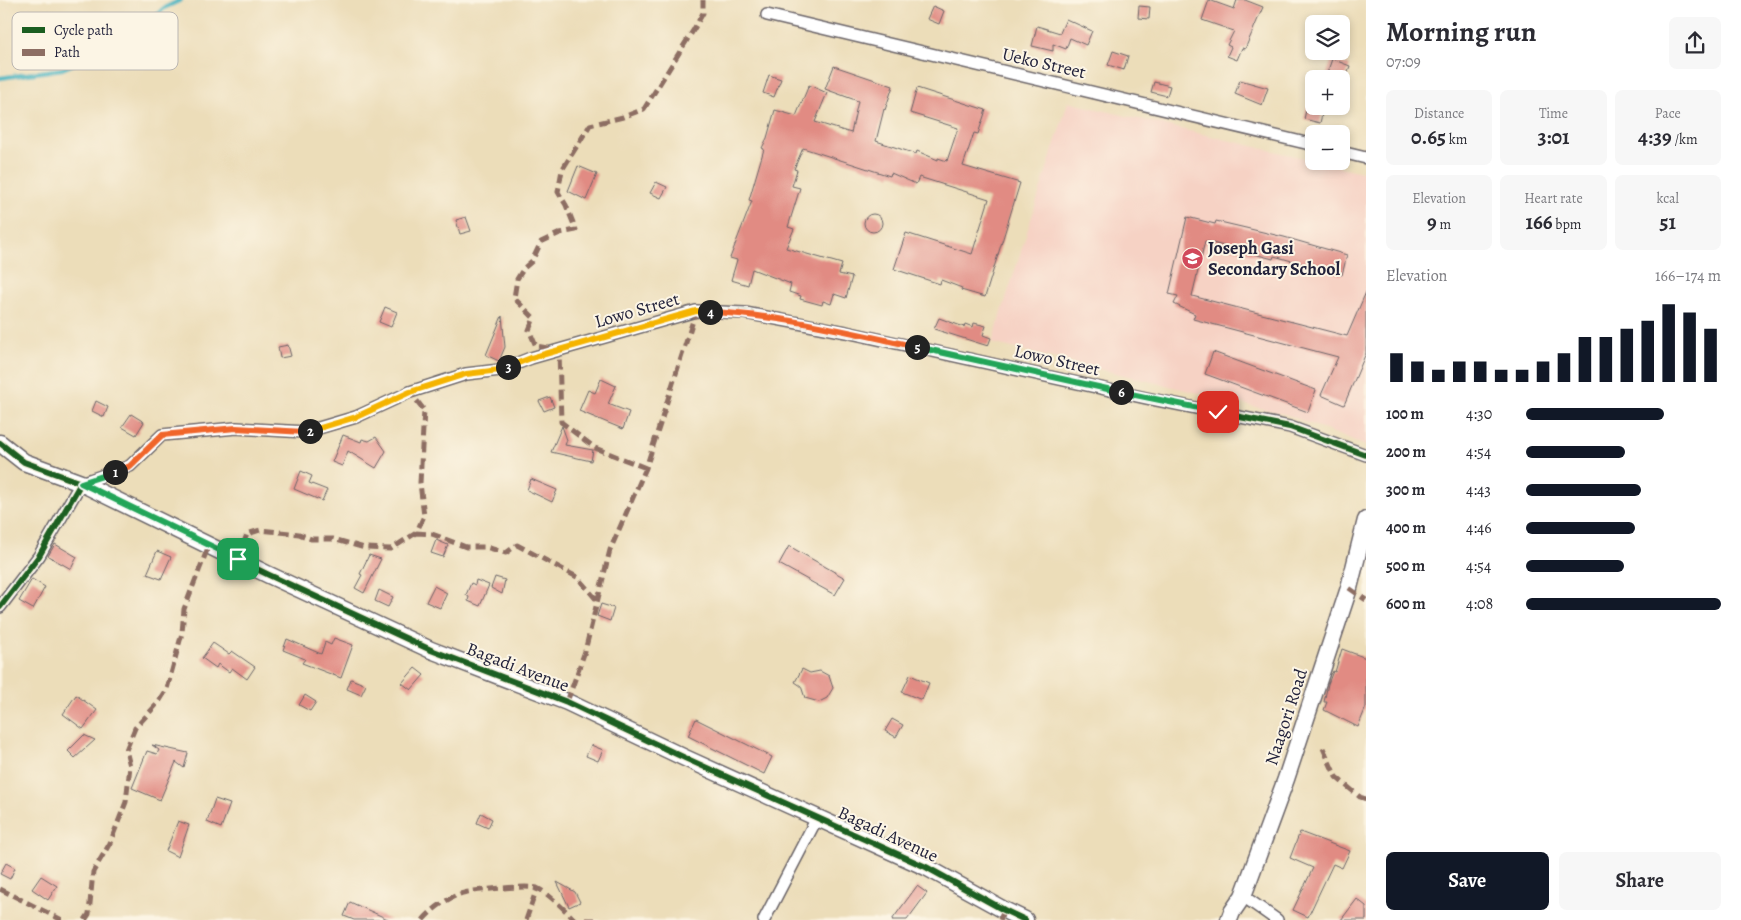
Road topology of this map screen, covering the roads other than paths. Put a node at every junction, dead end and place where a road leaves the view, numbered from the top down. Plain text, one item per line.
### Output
1 (767, 15) dead end
2 (1305, 143) edge
3 (1350, 154) edge
4 (1366, 158) edge
5 (0, 443) edge
6 (1366, 455) edge
7 (81, 483) junction
8 (1366, 520) edge
9 (0, 607) edge
10 (817, 818) junction
11 (1243, 896) junction
12 (764, 920) edge
13 (1025, 920) edge
14 (1229, 920) edge
15 (1277, 920) edge

1 - 2 street, Ueko Street
3 - 4 street
5 - 7 street, Bagadi Avenue
6 - 7 street, Lowo Street
7 - 9 street
7 - 10 street, Bagadi Avenue
8 - 11 street, Naagori Road
10 - 12 street
10 - 13 street, Bagadi Avenue
11 - 14 street, Naagori Road
11 - 15 street

